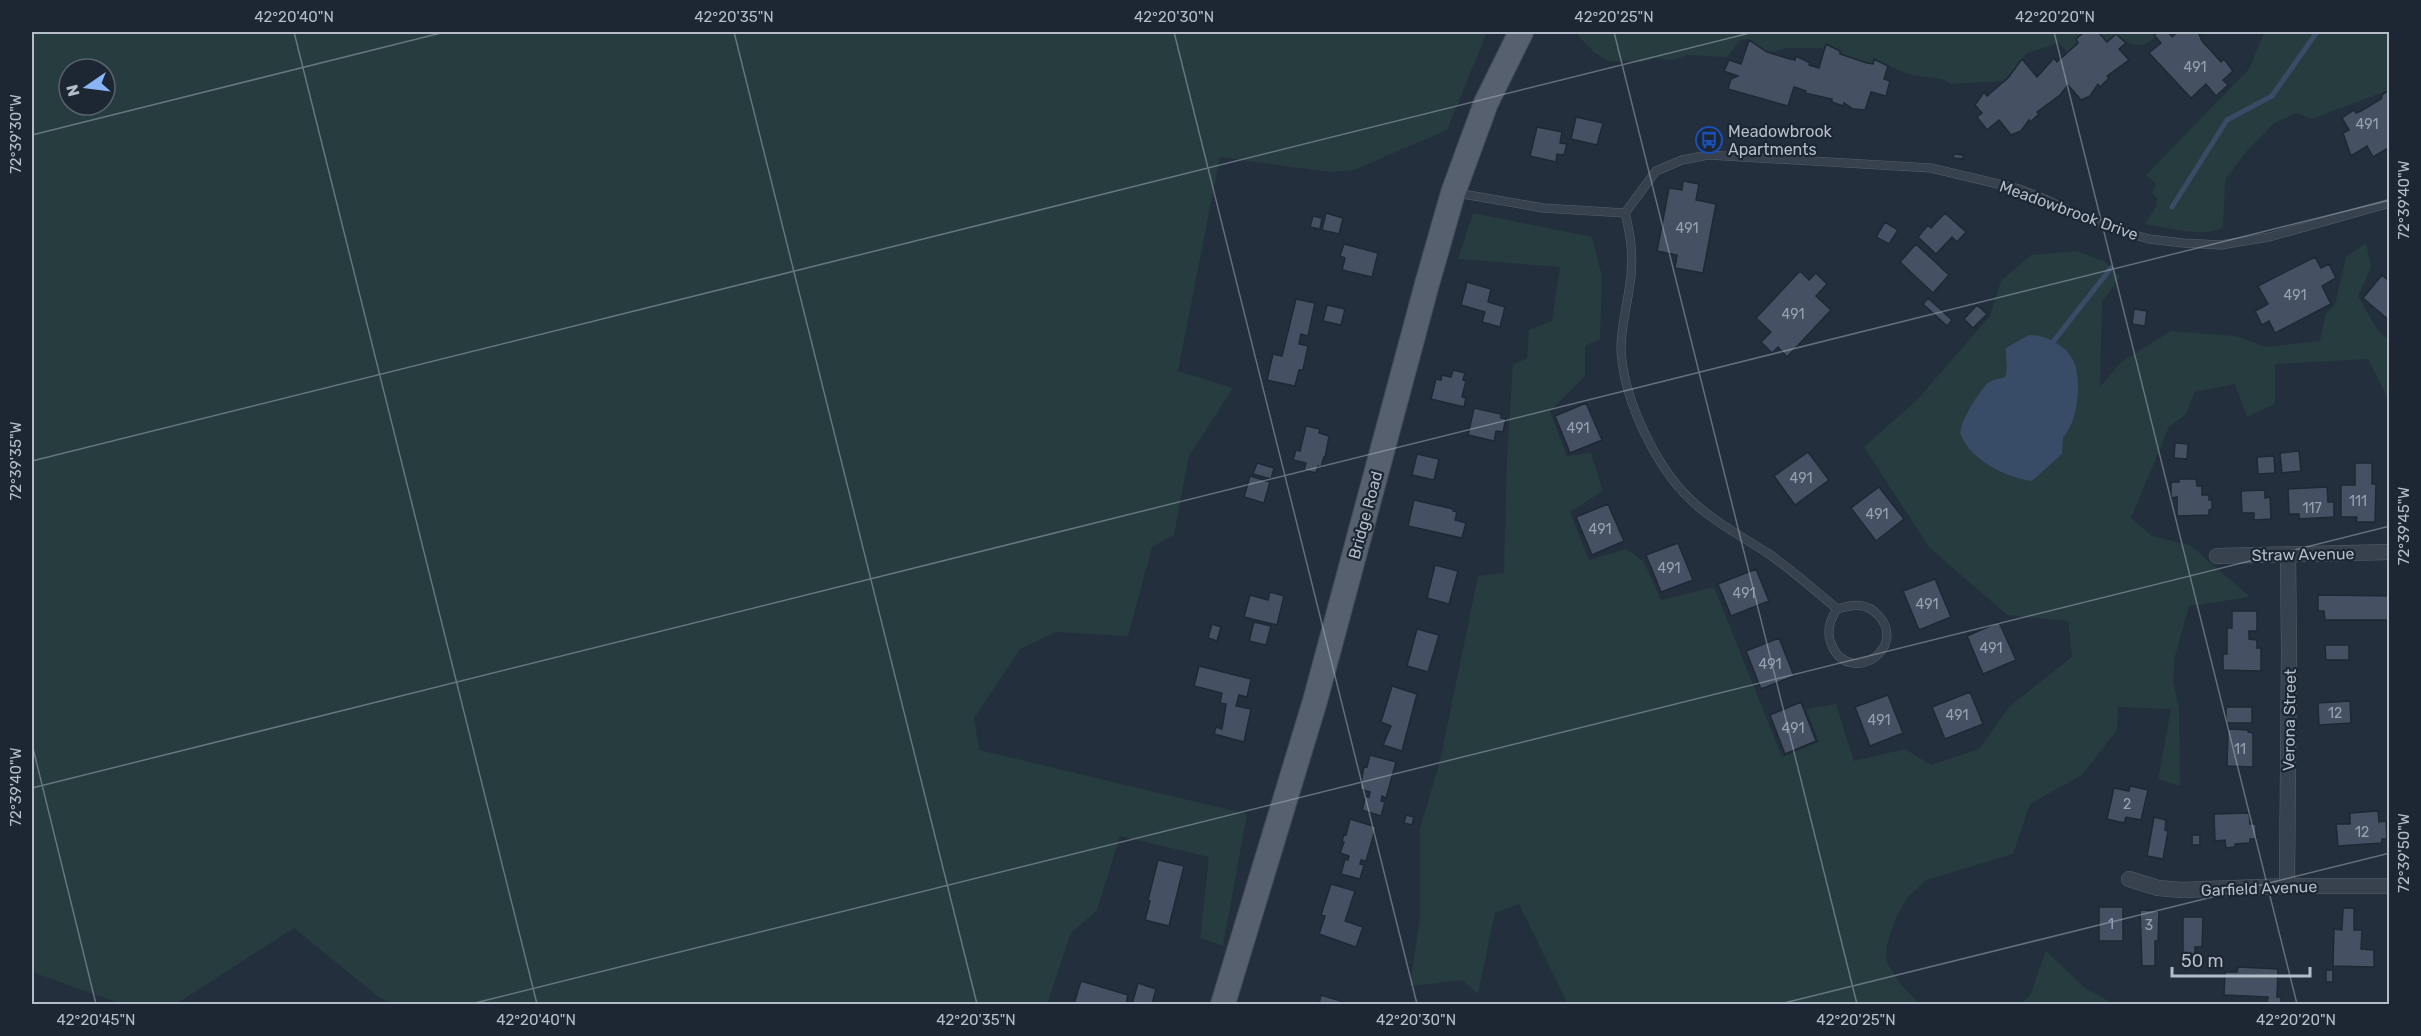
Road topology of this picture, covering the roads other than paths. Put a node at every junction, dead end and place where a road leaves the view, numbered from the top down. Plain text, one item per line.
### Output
1 (1521, 32) edge
2 (1453, 193) junction
3 (2390, 203) edge
4 (1626, 213) junction
5 (2390, 552) edge
6 (2288, 554) junction
7 (2217, 556) dead end
8 (1837, 609) junction
9 (2129, 879) dead end
10 (2287, 886) junction
11 (2390, 886) edge
12 (1223, 1005) edge

1 - 2 main road, Bridge Road
2 - 4 lane
2 - 12 main road, Bridge Road
3 - 4 lane, Meadowbrook Drive
4 - 8 lane
5 - 6 street, Straw Avenue
6 - 7 street, Straw Avenue
6 - 10 street, Verona Street
8 - 8 lane
9 - 10 street, Garfield Avenue
10 - 11 street, Garfield Avenue

